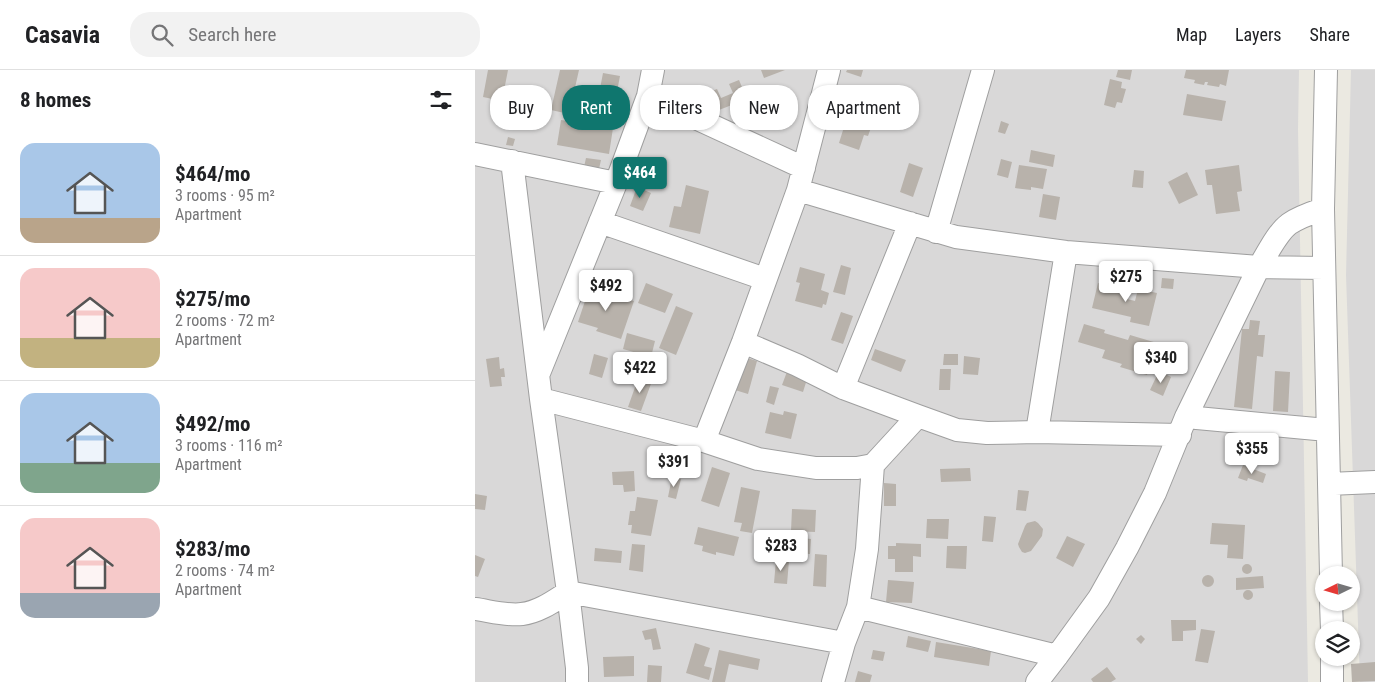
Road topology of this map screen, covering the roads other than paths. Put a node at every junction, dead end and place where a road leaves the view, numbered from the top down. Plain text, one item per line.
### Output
1 (653, 70) edge
2 (829, 70) edge
3 (983, 70) edge
4 (1326, 70) edge
5 (650, 85) edge
6 (640, 118) edge
7 (720, 129) edge
8 (475, 154) edge
9 (512, 162) junction
10 (804, 168) junction
11 (616, 183) junction
12 (798, 190) junction
13 (1323, 209) junction
14 (600, 222) junction
15 (910, 223) junction
16 (936, 232) junction
17 (1066, 252) junction
18 (1259, 267) junction
19 (1323, 268) junction
20 (765, 279) junction
21 (743, 342) junction
22 (538, 374) junction
23 (843, 388) junction
24 (541, 399) junction
25 (917, 416) junction
26 (1183, 426) junction
27 (1327, 430) junction
28 (1037, 432) junction
29 (704, 441) junction
30 (873, 465) junction
31 (1375, 482) edge
32 (1329, 484) junction
33 (1331, 566) edge
34 (568, 592) junction
35 (858, 607) junction
36 (475, 609) edge
37 (844, 642) junction
38 (1057, 656) junction
39 (1332, 666) edge
40 (577, 682) edge
41 (833, 682) edge
42 (1037, 682) edge
43 (1333, 682) edge

1 - 5 street
2 - 10 street
3 - 16 street
4 - 13 street
6 - 11 street
7 - 10 street
8 - 9 street
9 - 11 street
9 - 22 street
10 - 12 street
11 - 14 street
12 - 15 street
12 - 20 street
13 - 18 street
13 - 19 street
14 - 20 street
14 - 22 street
15 - 16 street
15 - 23 street
16 - 17 street
17 - 18 street
17 - 28 street
18 - 19 street
18 - 26 street
19 - 27 street
20 - 21 street
21 - 23 street
21 - 29 street
22 - 24 street
23 - 25 street
24 - 29 street
24 - 34 street
25 - 28 street
25 - 30 street
26 - 27 street
26 - 28 street
26 - 38 street
27 - 32 street
29 - 30 street
30 - 35 street
31 - 32 street
32 - 33 street
34 - 36 street
34 - 37 street
34 - 40 street
35 - 37 street
35 - 38 street
37 - 41 street
38 - 42 street
39 - 43 street

